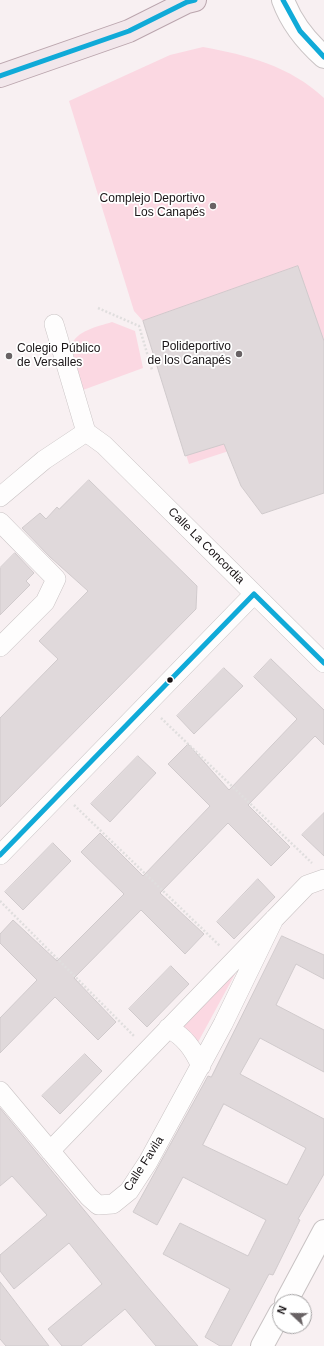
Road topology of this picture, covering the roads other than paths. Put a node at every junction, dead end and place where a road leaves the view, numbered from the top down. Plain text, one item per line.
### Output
1 (283, 0) edge
2 (190, 1) edge
3 (324, 58) edge
4 (0, 76) edge
5 (54, 324) dead end
6 (86, 432) junction
7 (0, 497) edge
8 (0, 522) edge
9 (254, 594) junction
10 (0, 647) edge
11 (324, 663) edge
12 (0, 855) edge
13 (324, 879) edge
14 (274, 919) junction
15 (168, 1028) junction
16 (201, 1066) junction
17 (0, 1091) edge
18 (50, 1151) junction
19 (324, 1231) edge
20 (290, 1294) edge
21 (272, 1328) edge
22 (262, 1346) edge

1 - 3 main road
2 - 4 main road
5 - 6 street
6 - 7 street
6 - 9 street, Calle La Concordia
8 - 10 street
9 - 11 street, Calle La Concordia
9 - 12 street
13 - 14 street, Calle Favila
14 - 15 street, Calle Favila
14 - 16 street, Calle Favila
15 - 16 street
15 - 18 street, Calle Favila
16 - 18 street, Calle Favila
17 - 18 street, Calle Favila
19 - 20 main road
21 - 22 main road

